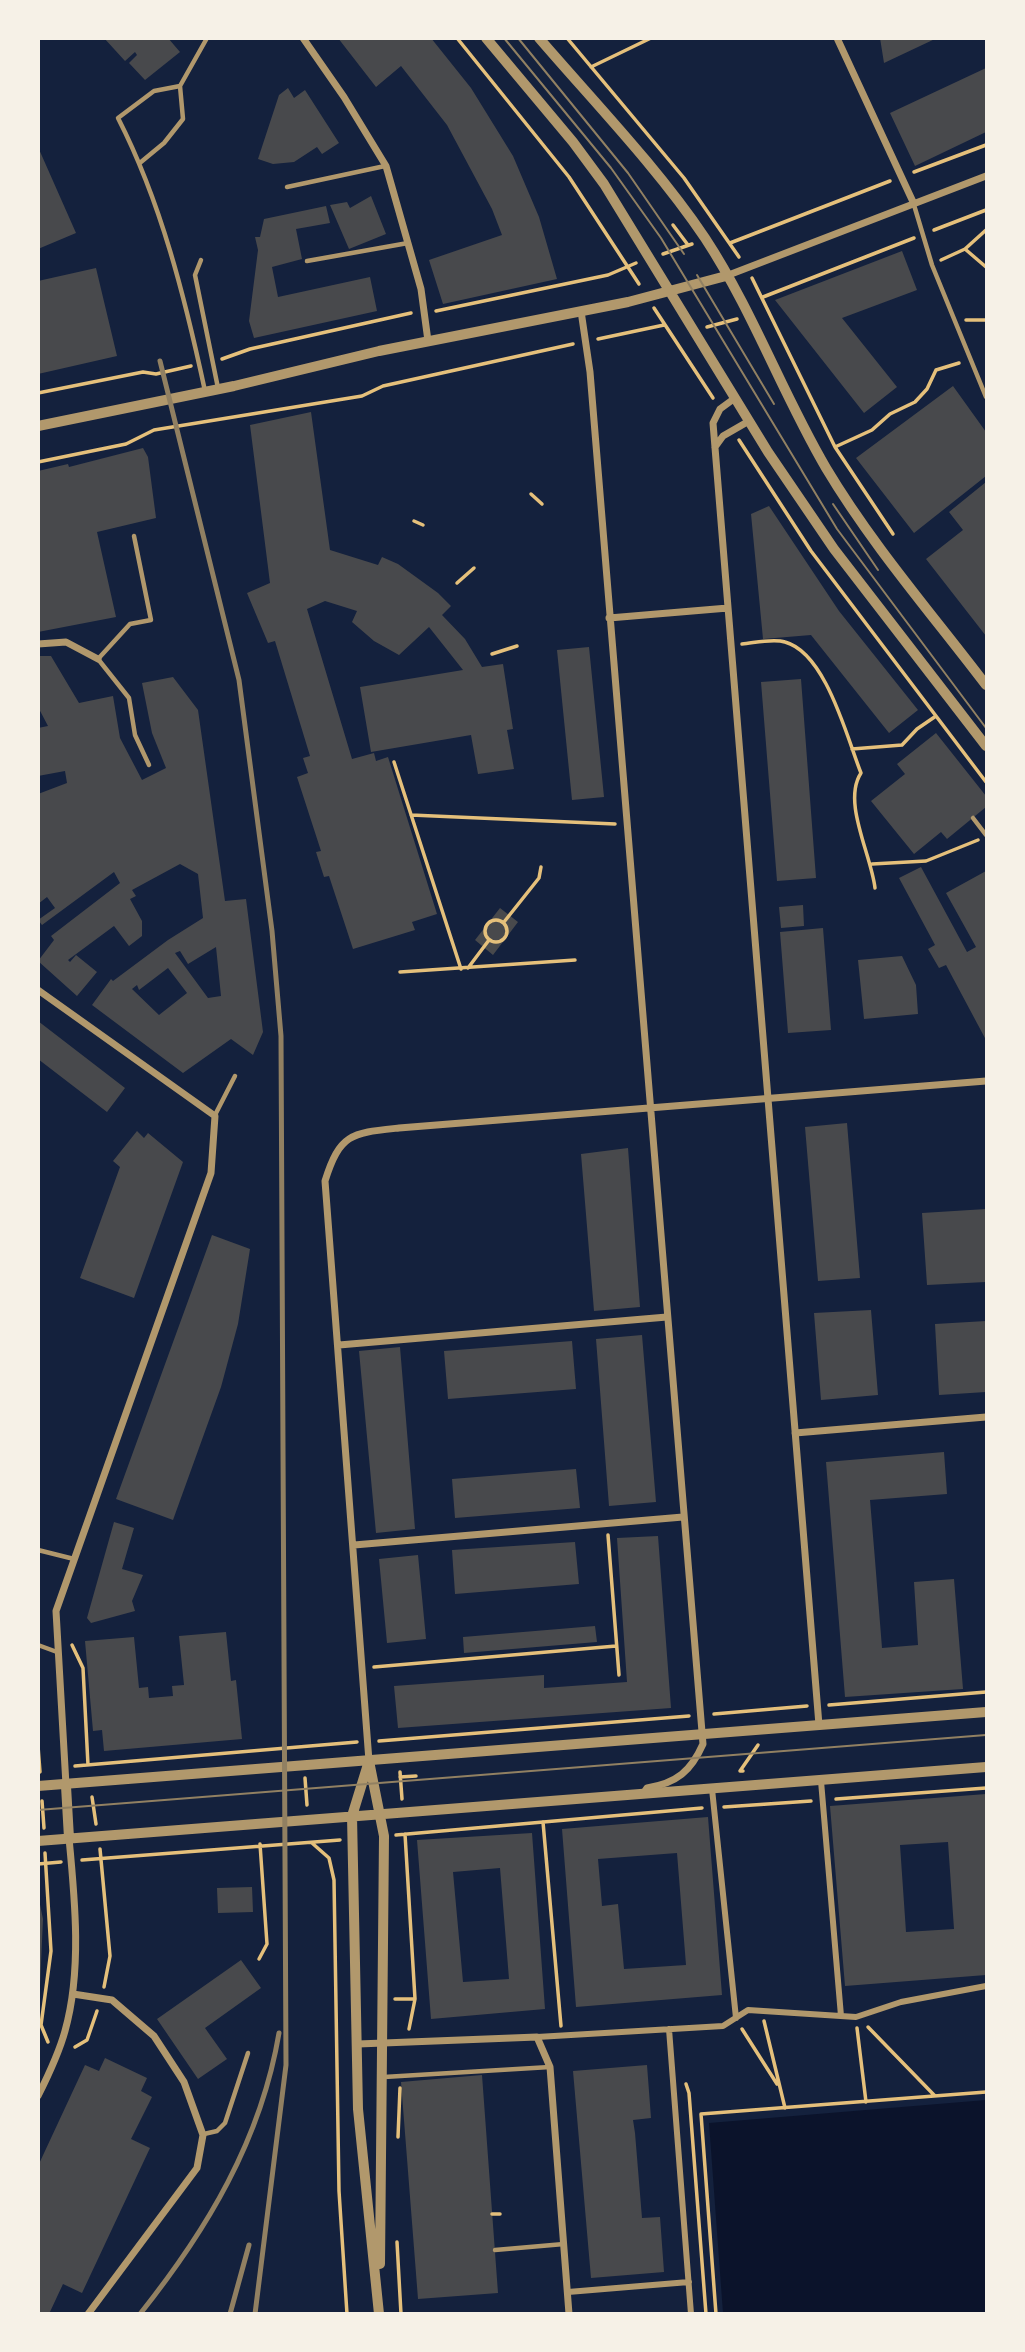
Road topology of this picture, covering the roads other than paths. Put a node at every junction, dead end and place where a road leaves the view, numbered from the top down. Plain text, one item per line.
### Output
1 (207, 38) edge
2 (303, 38) edge
3 (486, 38) edge
4 (539, 38) edge
5 (837, 38) edge
6 (180, 86) junction
7 (141, 162) junction
8 (386, 166) junction
9 (986, 176) edge
10 (287, 187) dead end
11 (914, 204) junction
12 (409, 243) junction
13 (201, 260) dead end
14 (307, 261) dead end
15 (726, 276) junction
16 (671, 292) junction
17 (581, 312) junction
18 (428, 341) junction
19 (218, 389) junction
20 (205, 391) junction
21 (986, 397) edge
22 (735, 398) junction
23 (749, 421) junction
24 (38, 426) edge
25 (715, 447) junction
26 (134, 536) dead end
27 (728, 608) junction
28 (609, 618) junction
29 (38, 644) edge
30 (99, 659) junction
31 (986, 685) edge
32 (986, 746) edge
33 (149, 765) dead end
34 (973, 818) dead end
35 (986, 836) edge
36 (38, 990) edge
37 (235, 1076) dead end
38 (986, 1081) edge
39 (768, 1097) junction
40 (650, 1107) junction
41 (215, 1116) junction
42 (667, 1317) junction
43 (339, 1345) junction
44 (986, 1417) edge
45 (795, 1433) junction
46 (683, 1517) junction
47 (354, 1545) junction
48 (38, 1550) edge
49 (74, 1559) junction
50 (38, 1645) edge
51 (57, 1652) junction
52 (986, 1712) edge
53 (819, 1725) junction
54 (702, 1734) junction
55 (369, 1761) junction
56 (986, 1767) edge
57 (821, 1781) junction
58 (40, 1786) edge
59 (66, 1786) junction
60 (712, 1789) junction
61 (643, 1794) junction
62 (382, 1813) junction
63 (352, 1816) junction
64 (69, 1838) junction
65 (42, 1841) edge
66 (986, 1986) edge
67 (73, 1994) junction
68 (841, 2015) junction
69 (736, 2018) junction
70 (669, 2029) junction
71 (537, 2037) junction
72 (384, 2043) junction
73 (358, 2044) junction
74 (248, 2053) dead end
75 (550, 2067) junction
76 (384, 2077) junction
77 (38, 2096) edge
78 (203, 2135) junction
79 (564, 2244) junction
80 (495, 2250) dead end
81 (689, 2282) junction
82 (568, 2291) junction
83 (379, 2312) edge
84 (88, 2314) edge
85 (569, 2314) edge
86 (691, 2314) edge

1 - 6 lane
2 - 8 street
3 - 16 street
4 - 15 street
5 - 11 street
6 - 7 lane
6 - 7 lane
7 - 20 lane
8 - 10 lane
8 - 12 street
9 - 11 street
11 - 15 street
11 - 21 lane
12 - 14 lane
12 - 18 street
13 - 19 lane
15 - 16 street
15 - 31 street
16 - 17 street
16 - 22 street
17 - 18 street
17 - 28 street
18 - 19 street
19 - 20 street
20 - 24 street
22 - 23 street
22 - 25 street
23 - 25 street
23 - 32 street
25 - 27 street
26 - 30 lane
27 - 28 street
27 - 39 street
28 - 40 street
29 - 30 street
30 - 33 lane
34 - 35 lane
36 - 41 street
37 - 41 lane
38 - 39 street
39 - 40 street
39 - 45 street
40 - 42 street
40 - 43 street
41 - 49 street
42 - 43 street
42 - 46 street
43 - 47 street
44 - 45 street
45 - 53 street
46 - 47 street
46 - 54 street
47 - 55 street
48 - 49 lane
49 - 51 street
50 - 51 lane
51 - 59 street
52 - 53 street
53 - 54 street
54 - 55 street
54 - 61 street
55 - 59 street
55 - 62 street
55 - 63 street
56 - 57 street
57 - 60 street
57 - 68 street
58 - 59 street
59 - 64 street
60 - 61 street
60 - 69 street
61 - 62 street
62 - 63 street
62 - 72 street
63 - 64 street
63 - 73 street
64 - 65 street
64 - 67 street
66 - 68 street
67 - 77 street
67 - 78 street
68 - 69 street
69 - 70 street
70 - 71 street
70 - 81 street
71 - 72 street
71 - 75 street
72 - 73 street
72 - 76 street
73 - 83 street
74 - 78 lane
75 - 76 lane
75 - 79 street
76 - 83 street
78 - 84 street
79 - 80 lane
79 - 82 street
81 - 82 street
81 - 86 street
82 - 85 street

